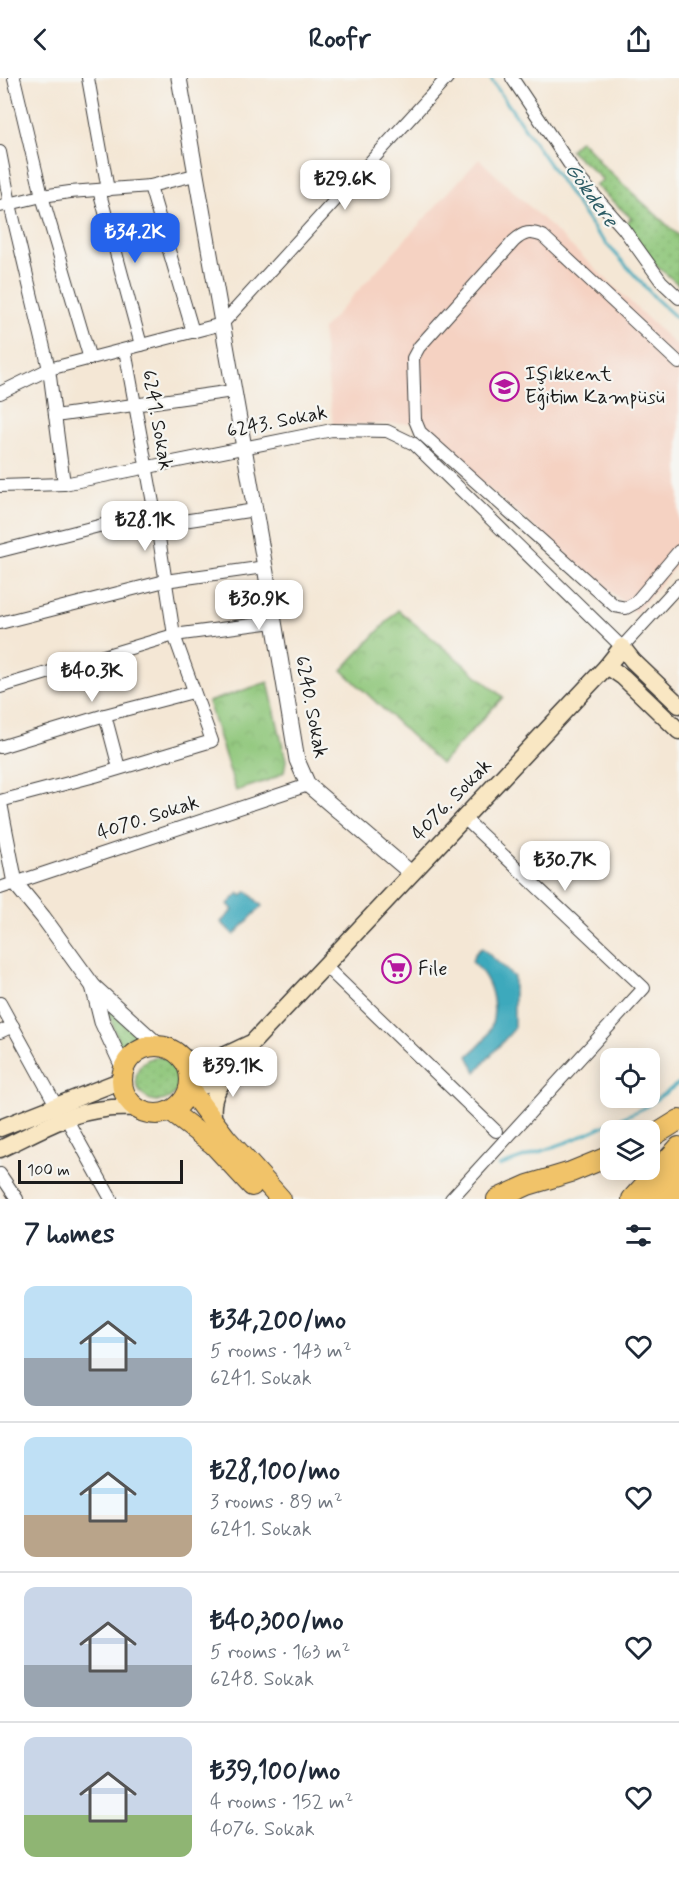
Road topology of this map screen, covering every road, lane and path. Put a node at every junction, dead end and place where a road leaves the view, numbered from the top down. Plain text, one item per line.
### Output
1 (14, 78) edge
2 (88, 78) edge
3 (179, 78) edge
4 (512, 78) edge
5 (446, 79) edge
6 (0, 152) edge
7 (195, 175) junction
8 (150, 186) junction
9 (104, 190) junction
10 (42, 196) junction
11 (5, 205) edge
12 (679, 298) edge
13 (222, 324) junction
14 (193, 332) junction
15 (141, 345) junction
16 (125, 350) junction
17 (90, 359) junction
18 (679, 363) edge
19 (49, 369) junction
20 (233, 391) junction
21 (0, 393) edge
22 (136, 405) junction
23 (55, 416) junction
24 (244, 448) junction
25 (145, 468) junction
26 (64, 484) junction
27 (0, 486) edge
28 (255, 510) junction
29 (154, 512) junction
30 (157, 525) junction
31 (0, 551) edge
32 (679, 552) edge
33 (265, 567) junction
34 (165, 581) junction
35 (679, 585) edge
36 (274, 622) junction
37 (0, 623) edge
38 (174, 635) junction
39 (622, 647) junction
40 (607, 666) junction
41 (0, 687) edge
42 (193, 692) junction
43 (679, 705) edge
44 (105, 715) junction
45 (679, 731) edge
46 (0, 747) edge
47 (120, 768) junction
48 (308, 785) junction
49 (0, 801) edge
50 (0, 806) edge
51 (464, 818) junction
52 (411, 873) junction
53 (15, 883) junction
54 (0, 888) edge
55 (325, 966) junction
56 (93, 986) junction
57 (0, 1003) edge
58 (13, 1026) junction
59 (0, 1032) edge
60 (252, 1042) junction
61 (159, 1046) junction
62 (179, 1055) junction
63 (230, 1070) junction
64 (123, 1074) junction
65 (189, 1089) junction
66 (138, 1108) junction
67 (170, 1111) junction
68 (61, 1112) junction
69 (679, 1120) edge
70 (214, 1122) junction
71 (0, 1128) edge
72 (496, 1131) dead end
73 (660, 1131) edge
74 (679, 1147) edge
75 (0, 1149) edge
76 (600, 1160) edge
77 (679, 1166) edge
78 (0, 1174) edge
79 (679, 1188) edge
80 (17, 1199) edge
81 (111, 1199) edge
82 (264, 1199) edge
83 (281, 1199) edge
84 (451, 1199) edge
85 (497, 1199) edge
86 (632, 1199) edge
87 (650, 1199) edge
88 (669, 1199) edge

1 - 10 street
2 - 9 street
3 - 7 street, 6240. Sokak
4 - 12 street
5 - 13 street
6 - 11 street
7 - 8 street
7 - 13 street, 6240. Sokak
8 - 9 street
8 - 14 street
9 - 10 street
9 - 15 street
10 - 11 street
10 - 17 street
11 - 19 street
13 - 14 street
13 - 20 street, 6240. Sokak
14 - 15 street
15 - 16 street
16 - 17 street
16 - 22 street, 6241. Sokak
17 - 19 street
18 - 32 street
19 - 21 street
19 - 23 street
20 - 22 street
20 - 24 street, 6240. Sokak
22 - 23 street
22 - 25 street, 6241. Sokak
23 - 26 street
24 - 25 street, 6243. Sokak
24 - 28 street, 6240. Sokak
24 - 39 street, 6243. Sokak
25 - 26 street, 6243. Sokak
25 - 29 street, 6241. Sokak
26 - 27 street, 6243. Sokak
28 - 30 street
28 - 33 street, 6240. Sokak
29 - 30 street, 6241. Sokak
29 - 31 street
30 - 34 street, 6241. Sokak
33 - 34 street
33 - 36 street, 6240. Sokak
34 - 37 street
34 - 38 street, 6241. Sokak
35 - 39 street, 4076. Sokak
36 - 38 street
36 - 48 street, 6240. Sokak
38 - 41 street
38 - 42 street, 6241. Sokak
39 - 40 main road, 4076. Sokak
39 - 43 main road
40 - 45 main road
40 - 51 main road, 4076. Sokak
42 - 44 street
42 - 47 street, 6241. Sokak
44 - 46 street
44 - 47 street
47 - 49 street
48 - 52 street, 6240. Sokak
48 - 53 street, 4070. Sokak
50 - 53 street
51 - 52 main road, 4076. Sokak
51 - 84 street
52 - 55 main road, 4076. Sokak
53 - 54 street, 4070. Sokak
53 - 56 street
55 - 60 main road, 4076. Sokak
55 - 72 street
56 - 61 street
56 - 64 street
57 - 58 street
58 - 59 street
58 - 68 street
60 - 62 main road, 4076. Sokak
60 - 63 main road, 4076. Sokak
61 - 62 main road
61 - 64 main road
62 - 65 main road
63 - 65 main road, 4076. Sokak
63 - 70 main road
64 - 66 main road
64 - 68 main road
65 - 67 main road
65 - 70 main road
66 - 67 main road
66 - 68 main road
67 - 82 main road
68 - 71 main road
68 - 75 main road
68 - 81 street
69 - 73 main road
70 - 83 main road
74 - 86 main road
76 - 85 main road
77 - 87 main road
78 - 80 street
79 - 88 main road

